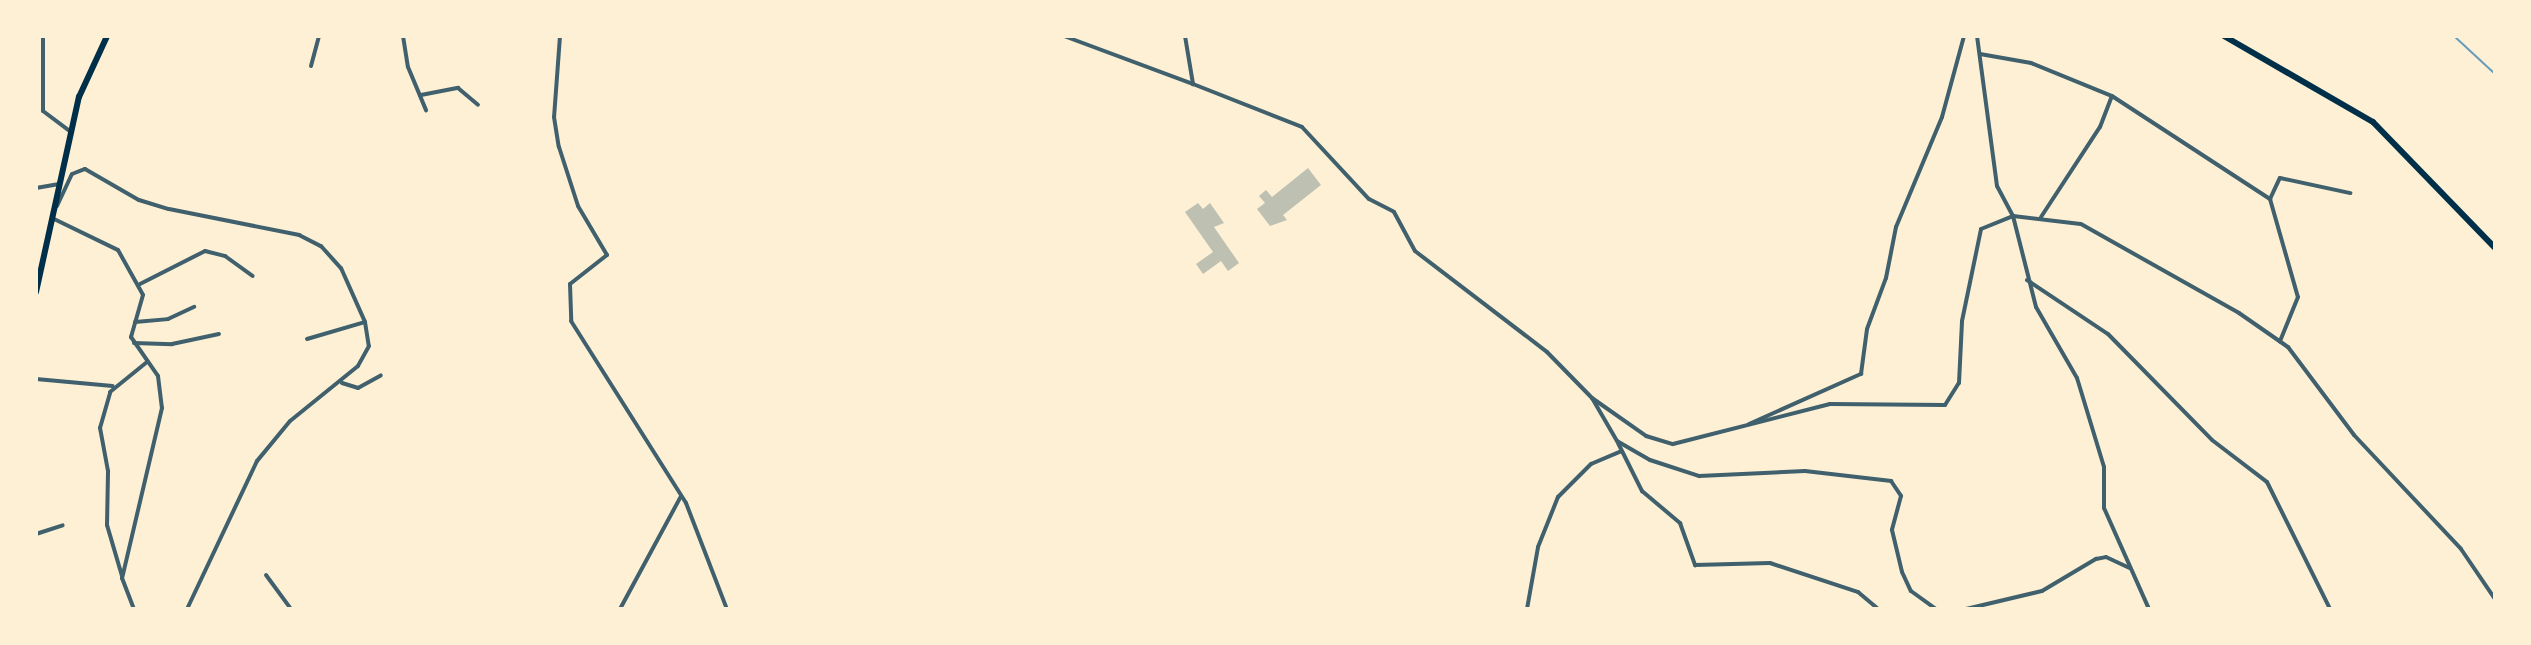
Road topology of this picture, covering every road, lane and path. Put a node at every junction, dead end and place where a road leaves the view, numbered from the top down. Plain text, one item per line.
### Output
1 (43, 36) edge
2 (107, 36) edge
3 (319, 36) edge
4 (403, 36) edge
5 (560, 36) edge
6 (1064, 36) edge
7 (1185, 36) edge
8 (1964, 36) edge
9 (1977, 36) edge
10 (2224, 36) edge
11 (1980, 54) junction
12 (311, 66) dead end
13 (1193, 84) junction
14 (421, 95) junction
15 (2112, 96) junction
16 (478, 105) dead end
17 (426, 110) dead end
18 (43, 111) junction
19 (36, 114) edge
20 (70, 131) junction
21 (58, 184) junction
22 (36, 188) edge
23 (2350, 193) dead end
24 (2270, 199) junction
25 (52, 214) junction
26 (2013, 216) junction
27 (2041, 217) junction
28 (2495, 248) edge
29 (253, 276) dead end
30 (2026, 279) junction
31 (140, 284) junction
32 (36, 292) edge
33 (194, 307) dead end
34 (135, 322) junction
35 (365, 322) junction
36 (219, 334) dead end
37 (307, 339) dead end
38 (2280, 341) junction
39 (132, 343) junction
40 (147, 362) junction
41 (381, 375) dead end
42 (36, 379) edge
43 (342, 383) junction
44 (115, 386) junction
45 (1592, 398) junction
46 (1743, 428) junction
47 (1617, 441) junction
48 (1621, 451) junction
49 (681, 496) junction
50 (63, 525) dead end
51 (36, 534) edge
52 (2132, 569) junction
53 (266, 575) dead end
54 (122, 578) junction
55 (2495, 599) edge
56 (134, 609) edge
57 (187, 609) edge
58 (291, 609) edge
59 (621, 609) edge
60 (727, 609) edge
61 (1527, 609) edge
62 (1878, 609) edge
63 (1936, 609) edge
64 (1966, 609) edge
65 (2149, 609) edge
66 (2330, 609) edge

1 - 18 street
2 - 20 highway
3 - 12 street
4 - 14 street
5 - 49 street
6 - 13 street
7 - 13 street
8 - 46 street
9 - 11 street
10 - 28 highway
11 - 15 street
11 - 26 street
13 - 45 street
14 - 16 street
14 - 17 street
15 - 24 street
15 - 27 street
18 - 19 street
18 - 20 street
20 - 21 highway
21 - 22 street
21 - 25 highway
23 - 24 street
24 - 38 street
25 - 31 street
25 - 32 highway
25 - 35 street
26 - 27 street
26 - 30 street
26 - 46 street
27 - 38 street
29 - 31 street
30 - 52 street
30 - 66 street
31 - 34 street
33 - 34 street
34 - 39 street
35 - 37 street
35 - 43 street
36 - 39 street
38 - 55 street
39 - 40 street
40 - 44 street
40 - 54 street
41 - 43 street
42 - 44 street
43 - 57 street
44 - 54 street
45 - 46 street
45 - 47 street
47 - 48 street
47 - 63 street
48 - 61 street
48 - 62 street
49 - 59 street
49 - 60 street
50 - 51 street
52 - 64 street
52 - 65 street
53 - 58 street
54 - 56 street

